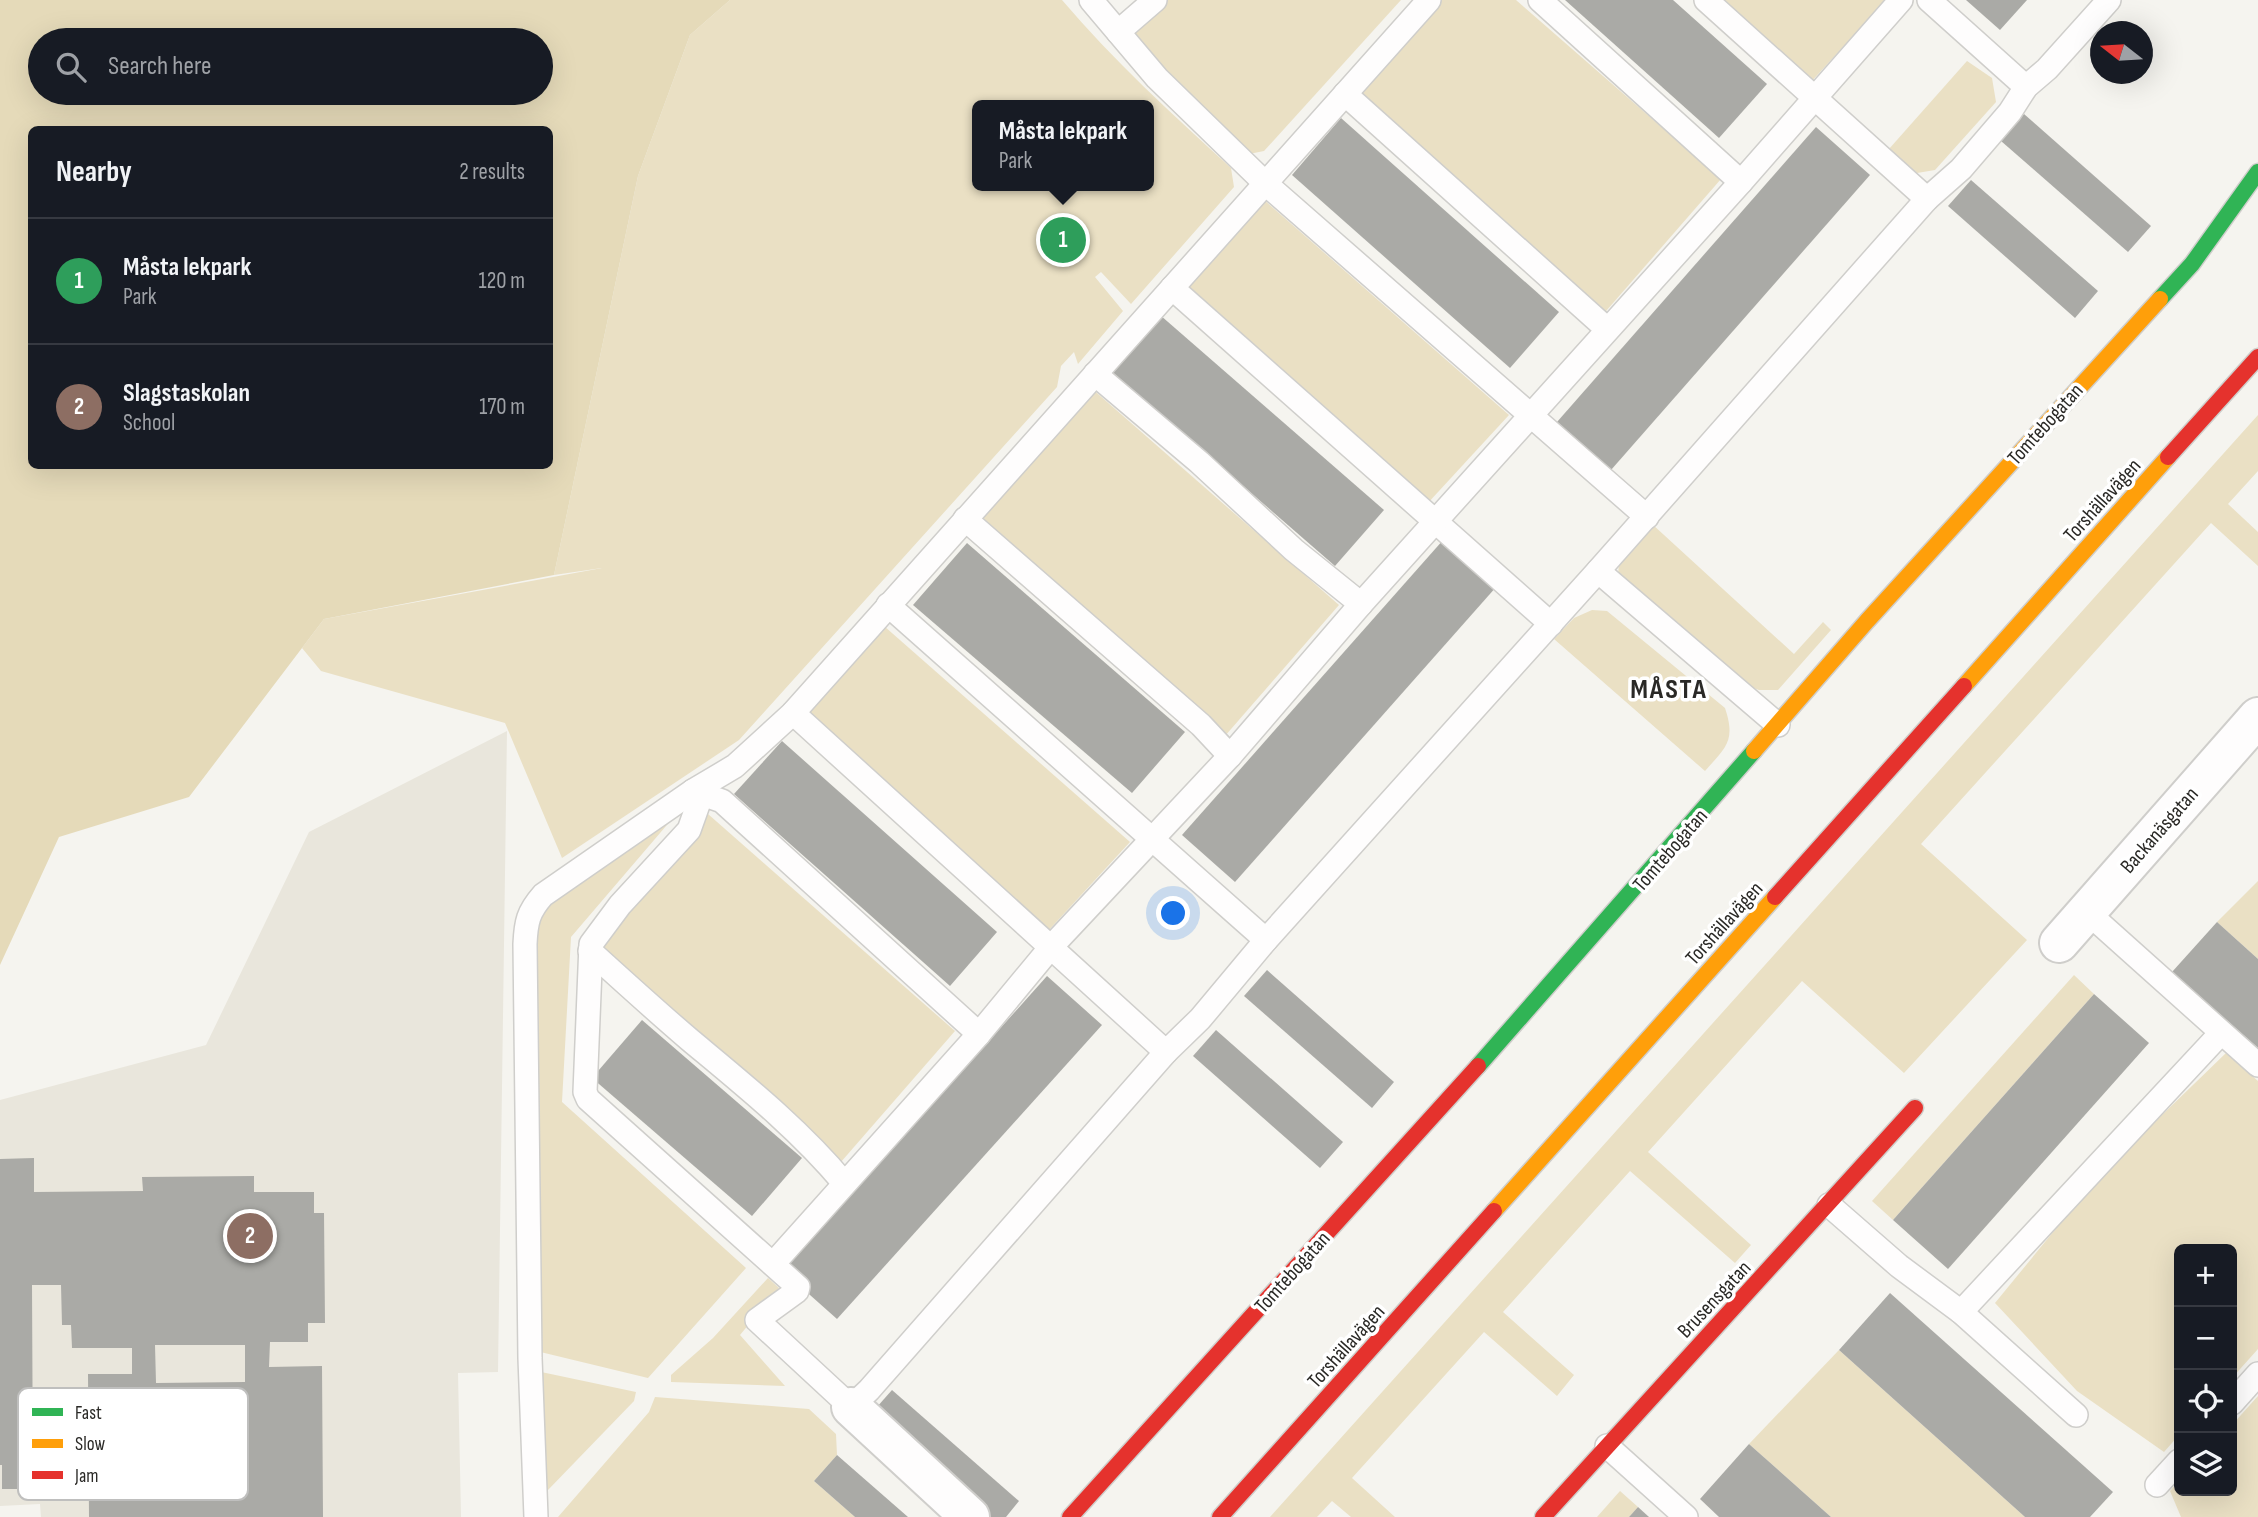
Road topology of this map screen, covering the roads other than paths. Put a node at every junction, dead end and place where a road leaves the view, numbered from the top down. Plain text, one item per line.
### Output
1 (1091, 0) edge
2 (1154, 0) edge
3 (1429, 0) edge
4 (1540, 0) edge
5 (1706, 0) edge
6 (1901, 0) edge
7 (1929, 0) edge
8 (2109, 0) edge
9 (1118, 32) junction
10 (2026, 87) junction
11 (1345, 94) junction
12 (1813, 97) junction
13 (2258, 172) edge
14 (1741, 182) junction
15 (1266, 184) junction
16 (1927, 199) junction
17 (1172, 288) junction
18 (1607, 329) junction
19 (2258, 357) edge
20 (1095, 374) junction
21 (1531, 415) junction
22 (1647, 517) junction
23 (965, 519) junction
24 (1436, 522) junction
25 (1598, 571) junction
26 (1361, 604) junction
27 (888, 605) junction
28 (1551, 624) junction
29 (793, 713) junction
30 (2258, 718) edge
31 (1778, 724) junction
32 (1230, 756) junction
33 (693, 791) junction
34 (1153, 840) junction
35 (2087, 912) junction
36 (1266, 940) junction
37 (2059, 943) dead end
38 (1051, 947) junction
39 (590, 951) junction
40 (2221, 1033) junction
41 (979, 1034) junction
42 (1166, 1052) junction
43 (2258, 1065) edge
44 (1915, 1108) dead end
45 (844, 1183) junction
46 (1829, 1205) junction
47 (773, 1264) junction
48 (1961, 1312) junction
49 (2258, 1374) edge
50 (2237, 1397) edge
51 (851, 1407) junction
52 (2076, 1415) dead end
53 (1607, 1446) junction
54 (2174, 1466) edge
55 (2157, 1485) dead end
56 (536, 1517) edge
57 (970, 1517) edge
58 (1070, 1517) edge
59 (1220, 1517) edge
60 (1543, 1517) edge
61 (1686, 1517) edge

1 - 9 lane
2 - 9 lane
3 - 11 lane
4 - 14 lane
5 - 12 lane
6 - 12 lane
7 - 10 lane
8 - 10 lane
9 - 15 lane
10 - 16 lane
11 - 15 lane
11 - 18 lane
12 - 14 lane
12 - 16 lane
13 - 31 street, Tomtebogatan
14 - 18 lane
15 - 17 lane
15 - 21 lane
16 - 22 lane
17 - 20 lane
17 - 24 lane
18 - 21 lane
19 - 59 street, Torshällavägen
20 - 23 lane
20 - 26 lane
21 - 22 lane
21 - 24 lane
22 - 25 lane
23 - 27 lane
23 - 32 lane
24 - 26 lane
24 - 28 lane
25 - 28 lane
25 - 31 lane
26 - 32 lane
27 - 29 lane
27 - 34 lane
28 - 36 lane
29 - 33 lane
29 - 38 lane
30 - 35 street, Backanäsgatan
31 - 58 street, Tomtebogatan
32 - 34 lane
33 - 39 lane
33 - 41 lane
33 - 56 lane
34 - 36 lane
34 - 38 lane
35 - 37 street, Backanäsgatan
35 - 40 lane
36 - 42 lane
38 - 41 lane
38 - 42 lane
39 - 45 lane
39 - 47 lane
40 - 43 lane
40 - 48 lane
41 - 45 lane
42 - 51 lane
44 - 46 street, Brusensgatan
45 - 47 lane
46 - 48 lane
46 - 53 street, Brusensgatan
47 - 51 lane
48 - 52 lane
49 - 50 lane
51 - 57 street
53 - 60 street, Brusensgatan
53 - 61 lane
54 - 55 lane

